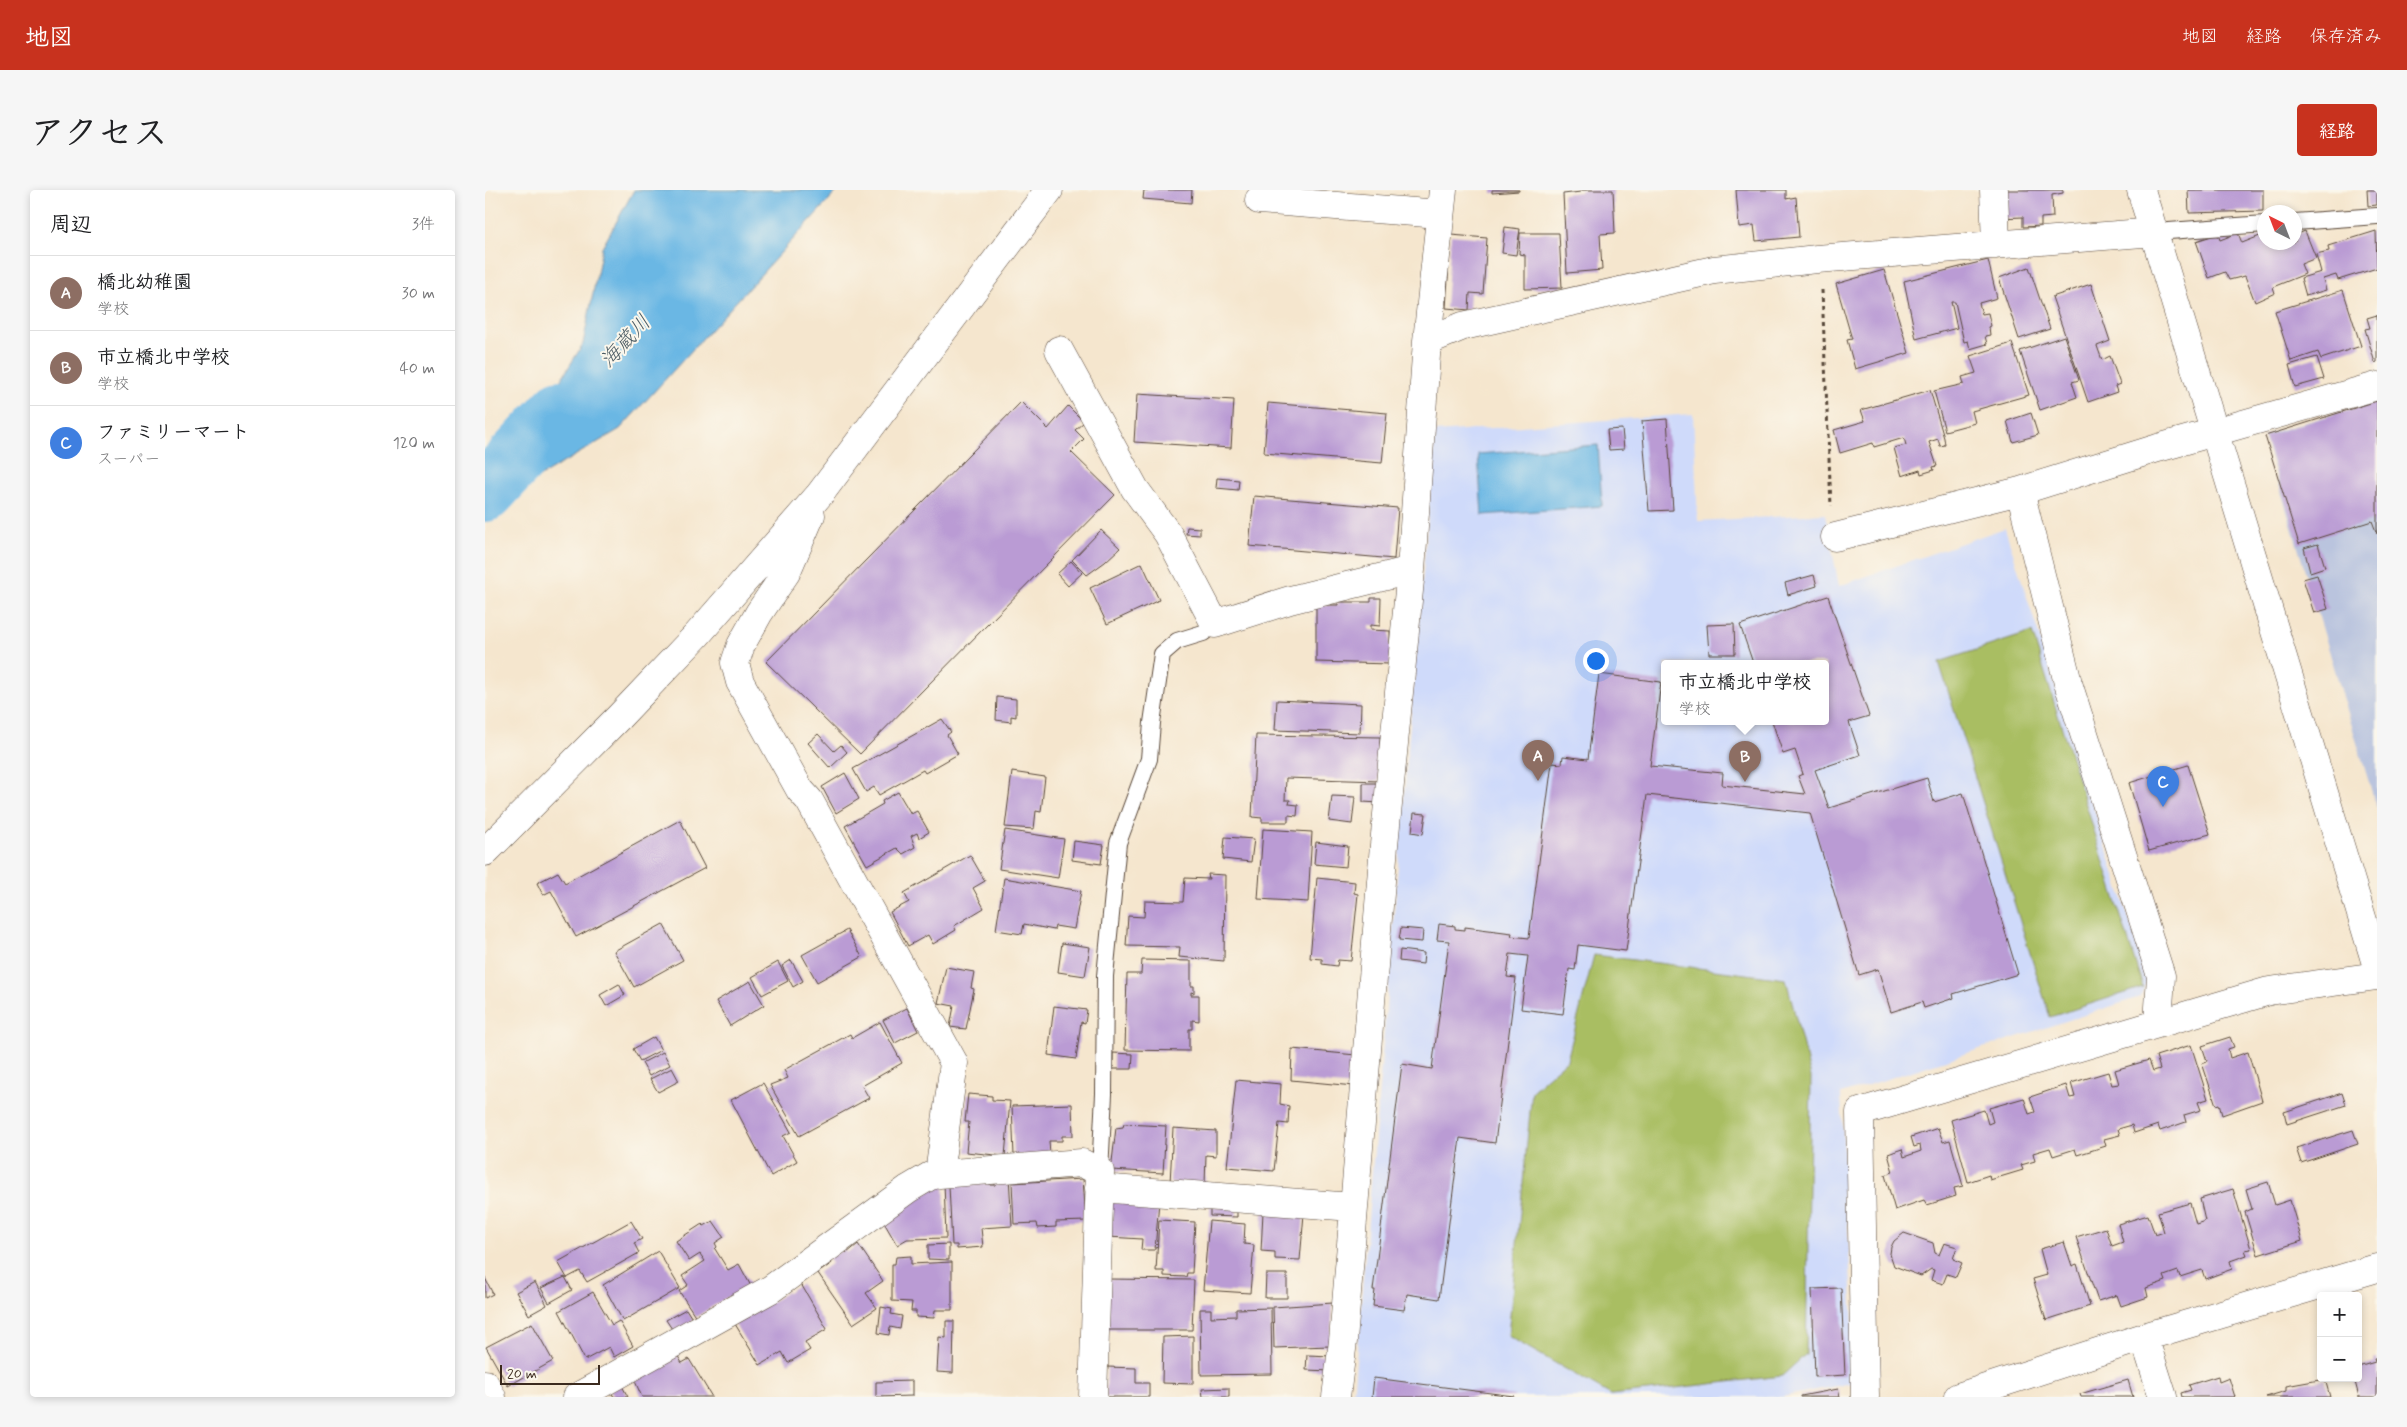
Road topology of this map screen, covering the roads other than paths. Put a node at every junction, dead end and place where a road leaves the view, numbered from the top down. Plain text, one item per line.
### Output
1 (1049, 190) edge
2 (1994, 190) edge
3 (2141, 190) edge
4 (1259, 200) dead end
5 (1441, 202) edge
6 (2377, 216) edge
7 (2302, 221) edge
8 (2257, 225) edge
9 (2155, 232) junction
10 (1996, 245) junction
11 (1427, 341) junction
12 (1059, 350) dead end
13 (2377, 386) edge
14 (2213, 432) junction
15 (2020, 491) junction
16 (820, 494) junction
17 (1835, 537) road end
18 (1411, 570) junction
19 (1215, 624) junction
20 (485, 852) edge
21 (2377, 967) edge
22 (2377, 976) edge
23 (2158, 1023) junction
24 (939, 1174) junction
25 (1099, 1180) junction
26 (1353, 1207) junction
27 (2377, 1268) edge
28 (2144, 1336) junction
29 (485, 1384) edge
30 (493, 1397) edge
31 (577, 1397) edge
32 (1093, 1397) edge
33 (1336, 1397) edge
34 (1865, 1397) edge
35 (1958, 1397) edge
36 (2163, 1397) edge

1 - 16 street
2 - 10 street
3 - 9 street
4 - 5 street
5 - 11 street
6 - 7 lane
8 - 9 lane
9 - 10 street
9 - 14 street
10 - 11 street
11 - 18 street
12 - 19 street
13 - 14 street
14 - 15 street
14 - 21 street
15 - 17 street
15 - 23 street
16 - 20 street
16 - 24 street
18 - 19 street
18 - 26 street
19 - 25 lane
22 - 23 street
23 - 34 street
24 - 25 street
24 - 31 street
25 - 26 street
25 - 32 street
26 - 33 street
27 - 28 street
28 - 35 street
28 - 36 street
29 - 30 street

